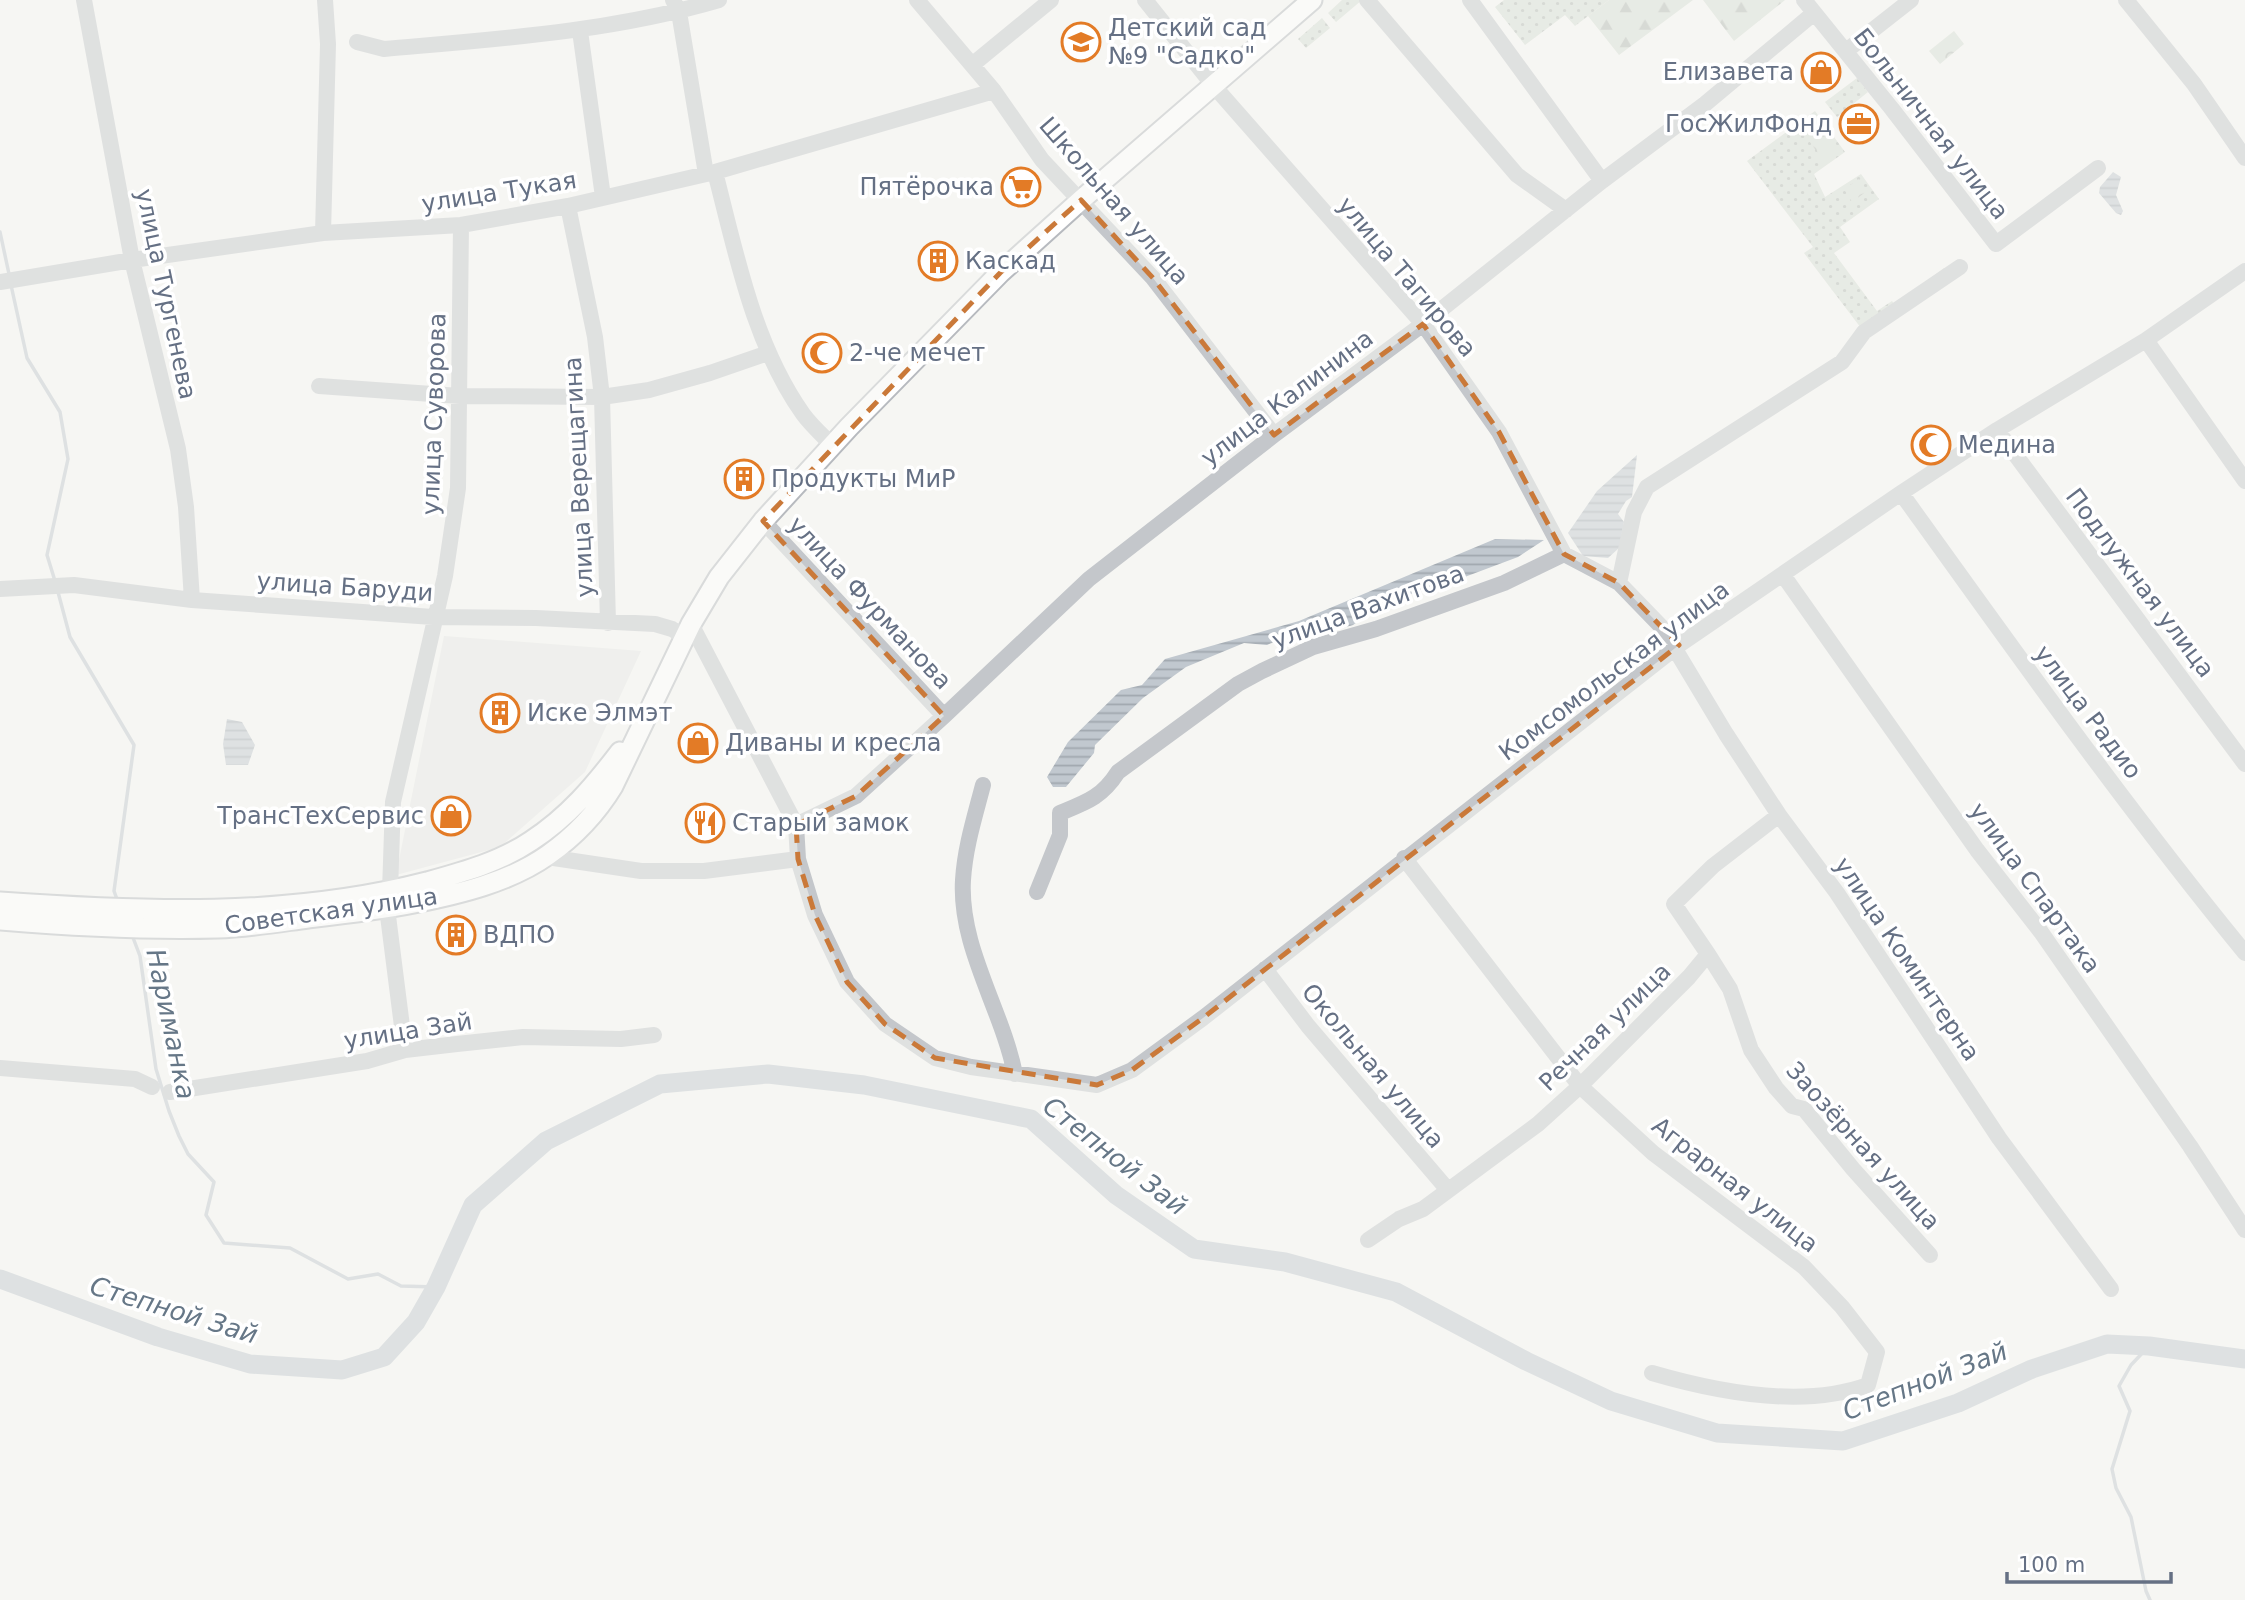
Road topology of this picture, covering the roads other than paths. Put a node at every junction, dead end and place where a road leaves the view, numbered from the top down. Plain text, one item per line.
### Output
1 (84, 0) edge
2 (325, 0) edge
3 (719, 0) edge
4 (917, 0) edge
5 (1051, 0) edge
6 (1144, 0) edge
7 (1312, 0) edge
8 (1367, 0) edge
9 (1471, 0) edge
10 (1912, 0) edge
11 (2126, 0) edge
12 (676, 6) edge
13 (1809, 6) edge
14 (580, 31) junction
15 (357, 42) dead end
16 (1846, 51) junction
17 (972, 65) junction
18 (1213, 85) junction
19 (994, 91) junction
20 (2245, 158) edge
21 (2098, 168) dead end
22 (710, 173) junction
23 (1602, 181) junction
24 (603, 197) junction
25 (1081, 200) junction
26 (568, 206) junction
27 (1566, 210) junction
28 (461, 225) junction
29 (323, 233) junction
30 (132, 260) junction
31 (1960, 267) dead end
32 (2245, 271) edge
33 (0, 282) edge
34 (1423, 324) junction
35 (2146, 340) junction
36 (768, 352) junction
37 (318, 386) dead end
38 (460, 396) junction
39 (602, 397) junction
40 (1997, 430) junction
41 (1274, 435) junction
42 (832, 445) junction
43 (2245, 481) edge
44 (1901, 494) junction
45 (763, 521) junction
46 (1564, 554) junction
47 (1783, 575) junction
48 (1619, 583) junction
49 (0, 589) edge
50 (192, 600) junction
51 (433, 617) junction
52 (608, 623) junction
53 (688, 630) junction
54 (1677, 647) junction
55 (653, 701) junction
56 (944, 716) junction
57 (2245, 764) edge
58 (984, 785) dead end
59 (1779, 815) junction
60 (796, 825) junction
61 (547, 857) junction
62 (1404, 858) junction
63 (797, 859) junction
64 (1037, 892) dead end
65 (389, 900) junction
66 (0, 902) edge
67 (59, 916) junction
68 (0, 920) edge
69 (2245, 953) edge
70 (1708, 954) junction
71 (1265, 969) junction
72 (654, 1035) dead end
73 (405, 1051) junction
74 (0, 1068) edge
75 (1015, 1073) junction
76 (1580, 1086) junction
77 (152, 1087) dead end
78 (170, 1092) dead end
79 (1448, 1190) junction
80 (2245, 1230) edge
81 (1368, 1240) dead end
82 (1930, 1255) dead end
83 (2111, 1289) dead end
84 (1652, 1373) dead end

1 - 30 street, улица Тургенева
2 - 29 street
3 - 12 street
4 - 17 street, Школьная улица
5 - 17 street
6 - 18 street, улица Тагирова
7 - 18 main road, Советская улица
8 - 27 street
9 - 23 street
10 - 16 street
11 - 20 street
12 - 14 street
12 - 22 street
13 - 16 street, Больничная улица
13 - 23 street, улица Калинина
14 - 15 street
14 - 24 street
16 - 21 street, Больничная улица
17 - 19 street, Школьная улица
18 - 25 main road, Советская улица
18 - 34 street, улица Тагирова
19 - 22 street, улица Тукая
19 - 25 street, Школьная улица
22 - 24 street, улица Тукая
22 - 36 street
23 - 27 street, улица Калинина
24 - 26 street, улица Тукая
25 - 41 street, Школьная улица
25 - 42 main road, Советская улица
26 - 28 street, улица Тукая
26 - 39 street, улица Верещагина
27 - 34 street, улица Калинина
28 - 29 street, улица Тукая
28 - 38 street, улица Суворова
29 - 30 street, улица Тукая
30 - 33 street, улица Тукая
30 - 50 street, улица Тургенева
31 - 48 street
32 - 35 street, Комсомольская улица
34 - 41 street, улица Калинина
34 - 46 street, улица Тагирова
35 - 40 street, Комсомольская улица
35 - 43 street
36 - 39 street
36 - 42 street
37 - 38 street
38 - 39 street
38 - 51 street, улица Суворова
39 - 52 street, улица Верещагина
40 - 44 street, Комсомольская улица
40 - 57 street, Подлужная улица
41 - 56 street, улица Калинина
42 - 45 main road, Советская улица
44 - 47 street, Комсомольская улица
44 - 69 street, улица Радио
45 - 53 main road, Советская улица
45 - 56 street, улица Фурманова
46 - 48 street
46 - 64 street, улица Вахитова
47 - 54 street, Комсомольская улица
47 - 80 street, улица Спартака
48 - 54 street
49 - 50 street, улица Баруди
50 - 51 street, улица Баруди
51 - 52 street, улица Баруди
51 - 65 street, улица Суворова
52 - 53 street, улица Баруди
53 - 55 main road, Советская улица
53 - 60 street
54 - 59 street, улица Коминтерна
54 - 62 street, Комсомольская улица
55 - 61 main road, Советская улица
55 - 65 main road, Советская улица
56 - 60 street, улица Калинина
58 - 75 street
59 - 70 street
59 - 83 street, улица Коминтерна
60 - 63 street, Комсомольская улица
61 - 63 street
61 - 65 main road, Советская улица
62 - 71 street, Комсомольская улица
62 - 76 street, Аграрная улица
63 - 75 street, Комсомольская улица
65 - 67 main road, Советская улица
65 - 73 street, улица Суворова
66 - 67 main road, Советская улица
67 - 68 main road, Советская улица
70 - 76 street, Речная улица
70 - 82 street, Заозёрная улица
71 - 75 street, Комсомольская улица
71 - 79 street, Окольная улица
72 - 73 street, улица Зай
73 - 78 street, улица Зай
74 - 77 street
76 - 79 street, Речная улица
76 - 84 street, Аграрная улица
79 - 81 street, Речная улица

